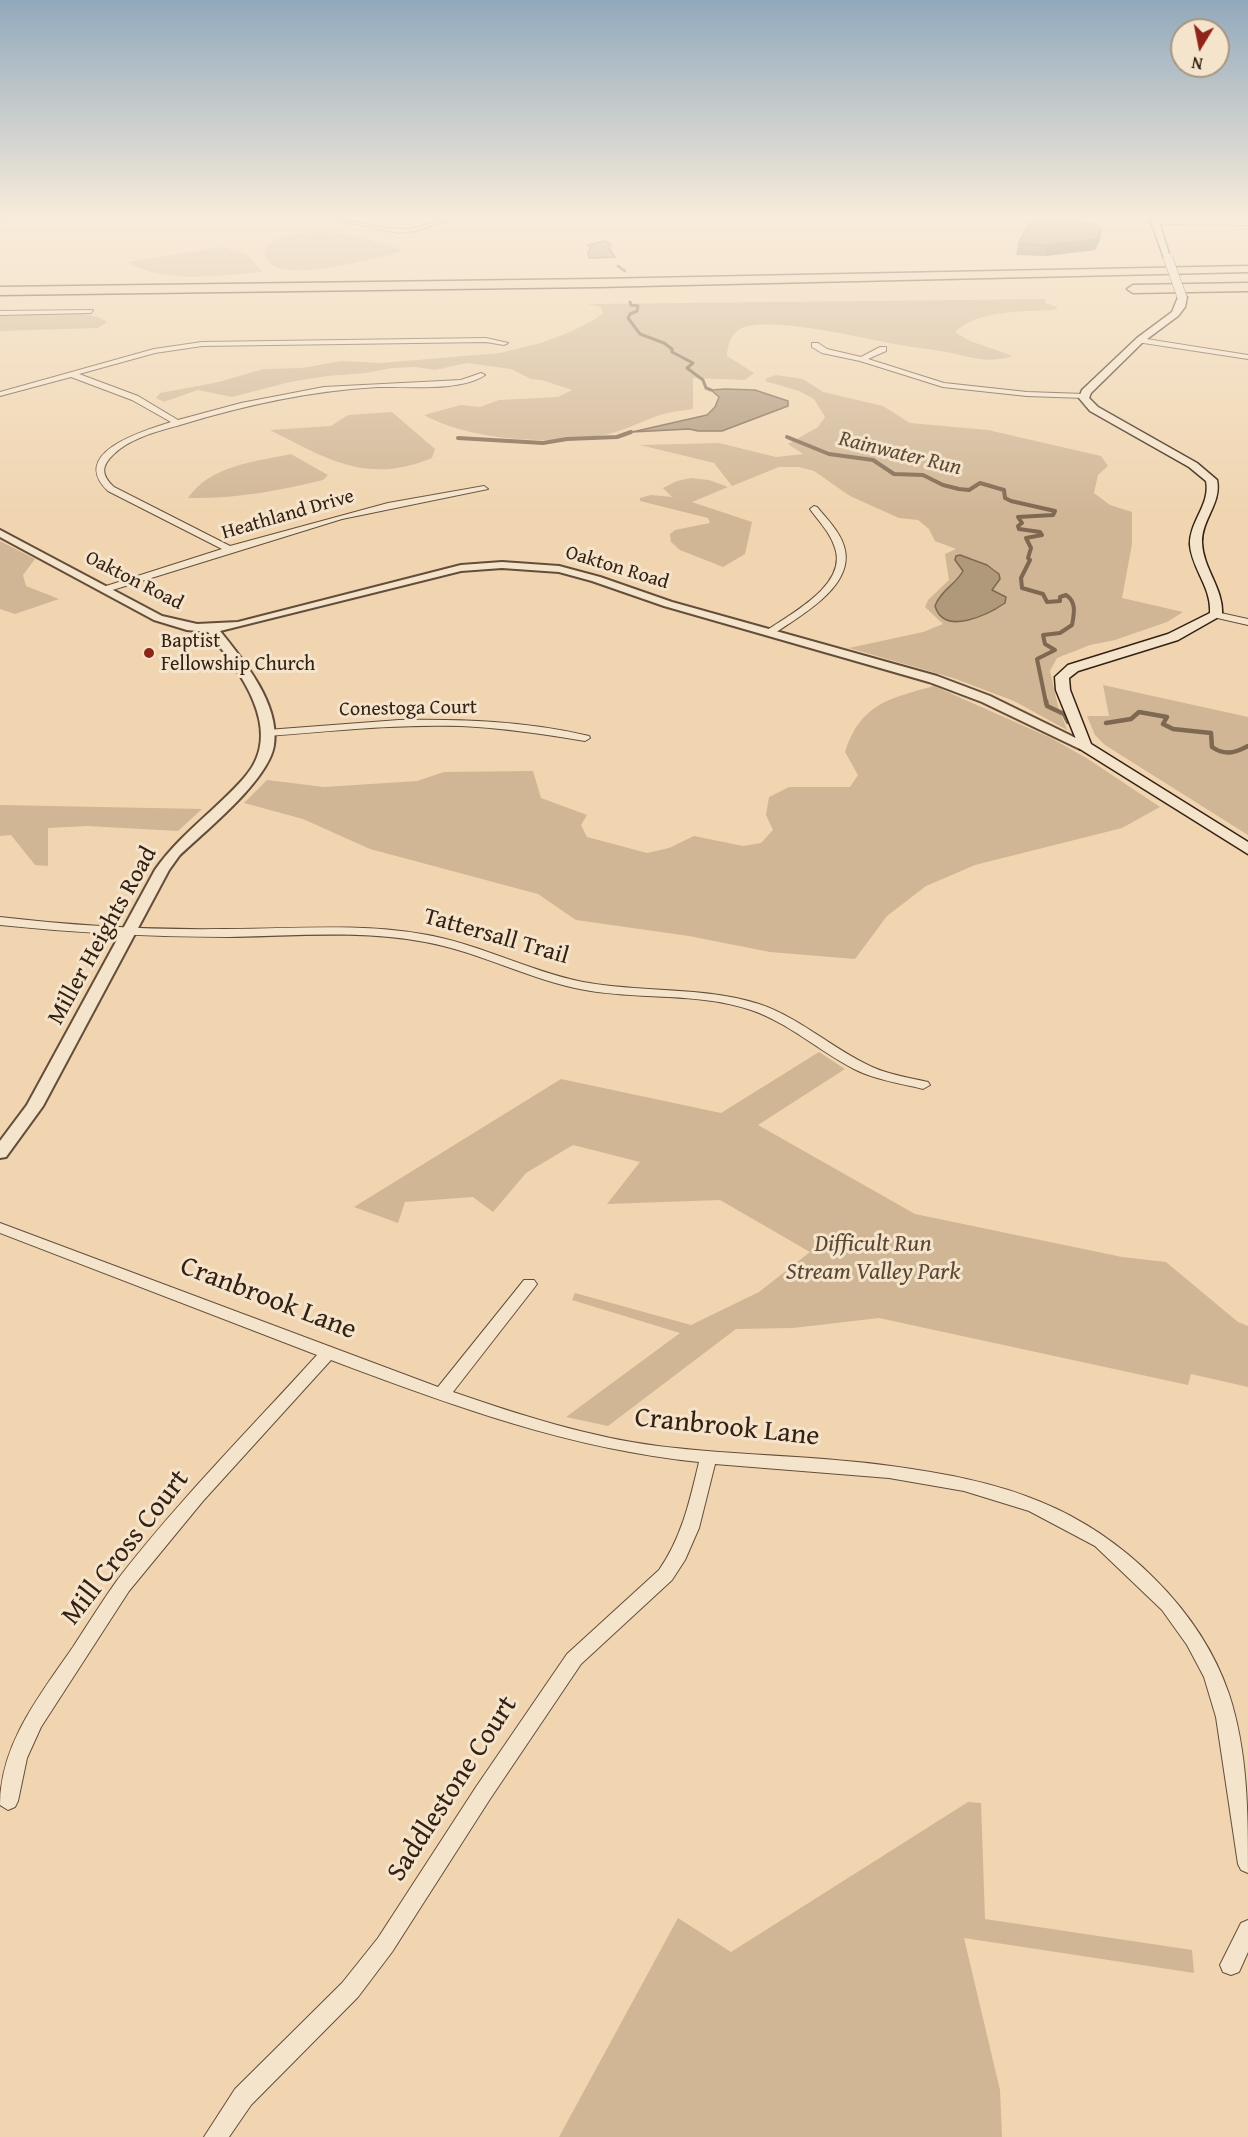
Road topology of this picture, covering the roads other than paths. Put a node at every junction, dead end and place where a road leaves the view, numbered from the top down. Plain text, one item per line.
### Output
1 (1173, 316) edge
2 (1140, 340) junction
3 (504, 343) dead end
4 (816, 345) dead end
5 (884, 349) dead end
6 (1248, 357) edge
7 (862, 359) junction
8 (71, 374) junction
9 (481, 375) dead end
10 (0, 394) edge
11 (1084, 396) junction
12 (178, 423) junction
13 (484, 489) dead end
14 (814, 509) dead end
15 (0, 533) edge
16 (231, 550) junction
17 (106, 590) junction
18 (1216, 615) junction
19 (1248, 622) edge
20 (212, 629) junction
21 (769, 633) junction
22 (267, 734) junction
23 (585, 738) dead end
24 (1085, 746) junction
25 (1248, 849) edge
26 (0, 921) edge
27 (130, 930) junction
28 (923, 1085) dead end
29 (0, 1153) edge
30 (0, 1228) edge
31 (529, 1284) dead end
32 (328, 1353) junction
33 (441, 1395) junction
34 (708, 1459) junction
35 (8, 1801) dead end
36 (1248, 1864) edge
37 (1248, 1930) edge
38 (1231, 1965) dead end
39 (215, 2137) edge

1 - 2 main road, bridge
2 - 6 street
2 - 11 main road
3 - 8 street
4 - 7 street
5 - 7 street
7 - 11 street
8 - 10 street
8 - 12 street
9 - 12 street
11 - 18 main road
12 - 16 street
13 - 16 street, Heathland Drive
14 - 21 street
15 - 17 street, Oakton Road
16 - 17 street, Heathland Drive
17 - 20 street, Oakton Road
18 - 19 street
18 - 24 main road
20 - 21 street, Oakton Road
20 - 22 street, Miller Heights Road
21 - 24 street, Oakton Road
22 - 23 street, Conestoga Court
22 - 27 street, Miller Heights Road
24 - 25 main road
26 - 27 street, Tattersall Trail
27 - 28 street, Tattersall Trail
27 - 29 street, Miller Heights Road
30 - 32 street, Cranbrook Lane
31 - 33 street
32 - 33 street, Cranbrook Lane
32 - 35 street, Mill Cross Court
33 - 34 street, Cranbrook Lane
34 - 36 street, Cranbrook Lane
34 - 39 street, Saddlestone Court
37 - 38 street

